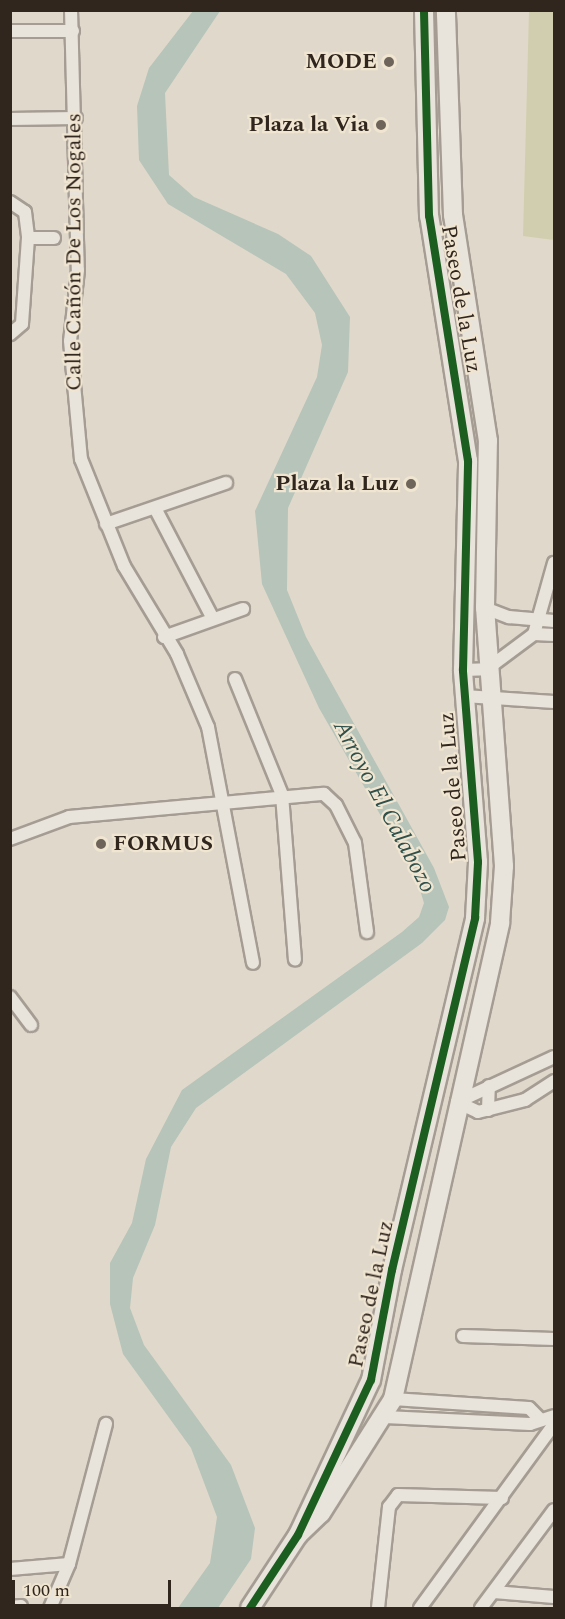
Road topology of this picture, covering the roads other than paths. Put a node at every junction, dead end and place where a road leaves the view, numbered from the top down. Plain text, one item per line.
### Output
1 (71, 10) edge
2 (424, 10) edge
3 (442, 12) edge
4 (10, 31) edge
5 (73, 31) junction
6 (423, 90) junction
7 (447, 93) junction
8 (76, 118) junction
9 (10, 119) edge
10 (10, 202) edge
11 (28, 238) junction
12 (54, 238) dead end
13 (14, 332) edge
14 (226, 483) dead end
15 (155, 508) junction
16 (106, 524) junction
17 (466, 549) junction
18 (486, 551) junction
19 (555, 563) edge
20 (485, 608) junction
21 (243, 609) dead end
22 (213, 619) junction
23 (537, 619) junction
24 (555, 621) edge
25 (534, 634) junction
26 (555, 635) edge
27 (164, 637) junction
28 (488, 669) junction
29 (463, 670) junction
30 (235, 679) dead end
31 (464, 696) junction
32 (489, 698) junction
33 (555, 702) edge
34 (282, 795) junction
35 (228, 806) junction
36 (502, 832) junction
37 (475, 833) junction
38 (10, 839) edge
39 (367, 932) dead end
40 (295, 959) dead end
41 (253, 963) dead end
42 (10, 997) edge
43 (458, 1000) junction
44 (31, 1025) dead end
45 (555, 1057) edge
46 (528, 1073) junction
47 (555, 1081) edge
48 (489, 1086) junction
49 (536, 1094) junction
50 (457, 1102) junction
51 (488, 1110) junction
52 (401, 1233) junction
53 (463, 1336) dead end
54 (555, 1339) edge
55 (393, 1399) junction
56 (422, 1401) junction
57 (555, 1416) edge
58 (385, 1417) junction
59 (419, 1418) junction
60 (539, 1418) junction
61 (106, 1424) dead end
62 (555, 1424) edge
63 (502, 1498) junction
64 (555, 1510) edge
65 (549, 1527) edge
66 (298, 1536) junction
67 (69, 1564) junction
68 (10, 1569) edge
69 (494, 1592) junction
70 (555, 1596) edge
71 (50, 1608) edge
72 (249, 1608) edge
73 (378, 1608) edge
74 (420, 1608) edge
75 (481, 1608) edge

1 - 5 street, Calle Cañón De Los Nogales
2 - 6 street, Paseo de la Luz
3 - 7 street, Paseo de la Luz
4 - 5 street
5 - 8 street, Calle Cañón De Los Nogales
6 - 7 street
6 - 17 street, Paseo de la Luz
7 - 18 street, Paseo de la Luz
8 - 9 street
8 - 16 street, Calle Cañón De Los Nogales
10 - 11 street
11 - 12 street
11 - 13 street
14 - 15 street
15 - 16 street
15 - 22 street
16 - 27 street, Calle Cañón De Los Nogales
17 - 18 street
17 - 29 street, Paseo de la Luz
18 - 20 street, Paseo de la Luz
19 - 23 street
20 - 23 street
20 - 28 street, Paseo de la Luz
21 - 22 street
22 - 27 street
23 - 24 street
23 - 25 street
25 - 26 street
25 - 28 street
27 - 35 street, Calle Cañón De Los Nogales
28 - 29 street
28 - 32 street, Paseo de la Luz
29 - 31 street, Paseo de la Luz
30 - 34 street
31 - 32 street
31 - 37 street, Paseo de la Luz
32 - 33 street
32 - 36 street, Paseo de la Luz
34 - 35 street
34 - 39 street
34 - 40 street
35 - 38 street
35 - 41 street, Calle Cañón De Los Nogales
36 - 37 street
36 - 50 street, Paseo de la Luz
37 - 43 street, Paseo de la Luz
42 - 44 street
43 - 50 street
43 - 52 street, Paseo de la Luz
45 - 46 street
46 - 48 street
46 - 49 street
47 - 49 street
48 - 50 street
48 - 51 street
49 - 51 street
50 - 51 street
50 - 52 street
50 - 55 street, Paseo de la Luz
52 - 66 street, Paseo de la Luz
53 - 54 street
55 - 56 street
55 - 58 street, Paseo de la Luz
56 - 59 street
56 - 60 street
57 - 60 street
58 - 59 street
58 - 66 street, Paseo de la Luz
59 - 60 street
61 - 67 street
62 - 63 street
63 - 73 street
63 - 74 street
64 - 65 street
65 - 69 street
66 - 72 street
67 - 68 street
67 - 71 street
69 - 70 street
69 - 75 street

